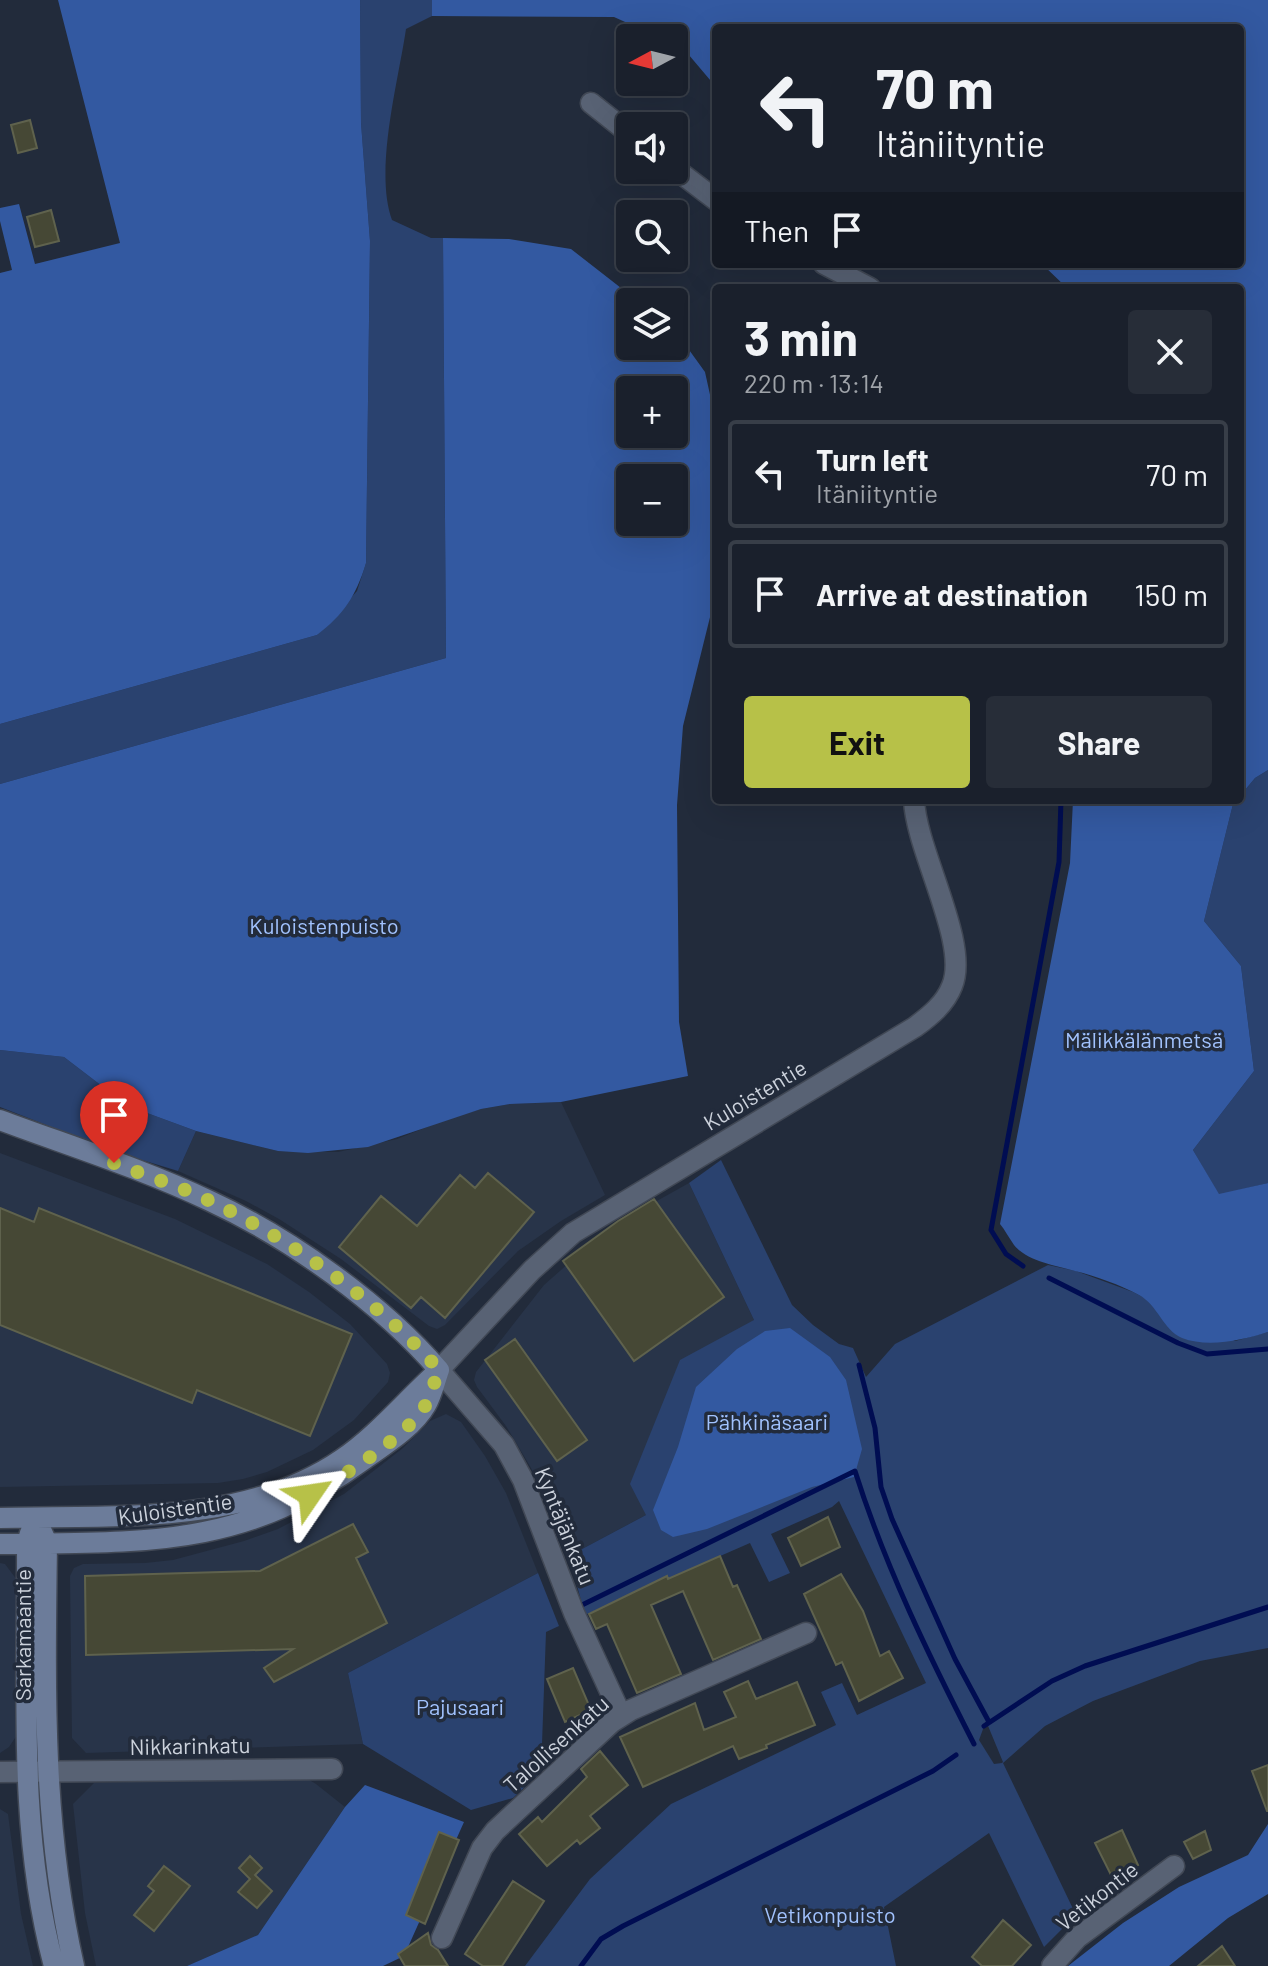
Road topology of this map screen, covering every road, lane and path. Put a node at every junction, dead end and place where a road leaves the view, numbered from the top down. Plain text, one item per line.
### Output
1 (591, 103) dead end
2 (616, 123) edge
3 (688, 179) edge
4 (712, 197) edge
5 (832, 268) edge
6 (862, 284) edge
7 (915, 804) edge
8 (0, 1120) edge
9 (439, 1370) junction
10 (35, 1517) junction
11 (0, 1518) edge
12 (37, 1543) junction
13 (0, 1544) edge
14 (806, 1633) dead end
15 (621, 1715) junction
16 (332, 1769) dead end
17 (38, 1771) junction
18 (0, 1772) edge
19 (1174, 1866) dead end
20 (442, 1938) dead end
21 (54, 1966) edge
22 (74, 1966) edge
23 (1052, 1966) edge

1 - 2 street
3 - 4 street
5 - 6 street
7 - 9 street, Kuloistentie
8 - 9 street
9 - 10 street, Kuloistentie
9 - 12 street, Kuloistentie
9 - 15 street, Kyntäjänkatu
10 - 11 street, Kuloistentie
10 - 12 street, Sarkamaantie
12 - 13 street, Kuloistentie
12 - 17 street, Sarkamaantie
14 - 15 street, Talollisenkatu
15 - 20 street, Talollisenkatu
16 - 17 street, Nikkarinkatu
17 - 18 street, Nikkarinkatu
17 - 21 street, Sarkamaantie
17 - 22 street, Sarkamaantie
19 - 23 street, Vetikontie

